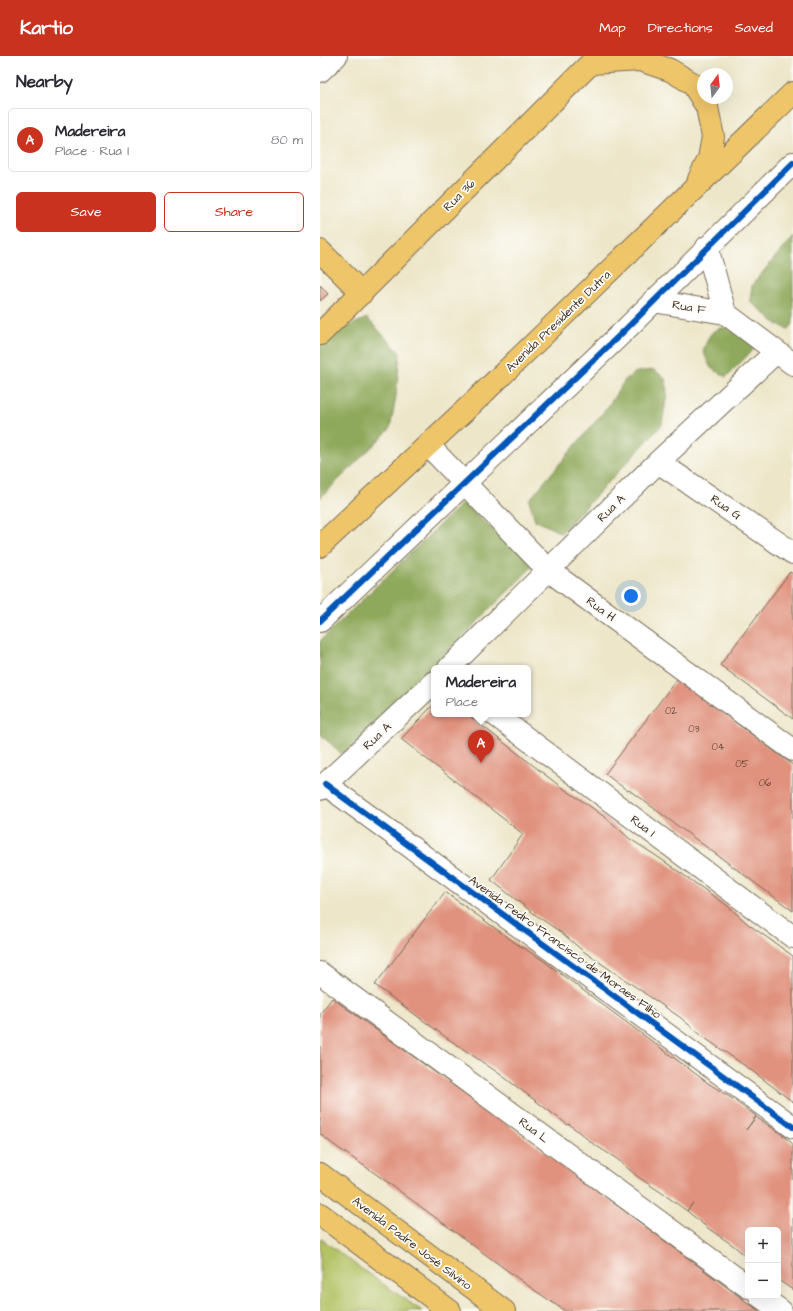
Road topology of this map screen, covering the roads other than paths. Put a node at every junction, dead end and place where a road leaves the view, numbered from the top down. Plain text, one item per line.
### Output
1 (336, 56) edge
2 (595, 60) edge
3 (320, 71) edge
4 (793, 93) edge
5 (793, 163) edge
6 (694, 189) junction
7 (707, 247) junction
8 (320, 251) edge
9 (362, 293) junction
10 (654, 301) junction
11 (725, 313) junction
12 (320, 334) edge
13 (785, 358) edge
14 (428, 445) junction
15 (658, 462) junction
16 (465, 483) junction
17 (320, 546) edge
18 (793, 553) edge
19 (548, 570) junction
20 (320, 621) edge
21 (452, 665) edge
22 (431, 685) edge
23 (498, 717) edge
24 (793, 750) edge
25 (322, 787) edge
26 (793, 937) edge
27 (320, 973) edge
28 (793, 1127) edge
29 (320, 1174) edge
30 (320, 1214) edge
31 (745, 1285) edge
32 (764, 1299) edge
33 (450, 1311) edge
34 (504, 1311) edge
35 (780, 1311) edge

1 - 3 street
2 - 6 main road
2 - 9 main road, Rua 36
4 - 6 main road, Avenida Presidente Dutra
5 - 7 street
6 - 14 main road, Avenida Presidente Dutra
7 - 10 street
7 - 11 street, Rua F
8 - 9 main road
9 - 12 main road, Rua 36
10 - 11 street, Rua F
10 - 16 street
11 - 13 street, Rua F
13 - 15 street, Rua A
14 - 16 street, Rua H
14 - 17 main road, Avenida Presidente Dutra
15 - 18 street, Rua G
15 - 19 street, Rua A
16 - 19 street, Rua H
16 - 20 street
19 - 21 street, Rua A
19 - 24 street, Rua H
22 - 25 street, Rua A
23 - 26 street, Rua I
25 - 28 street, Avenida Pedro Francisco de Moraes Filho
27 - 31 street, Rua L
29 - 34 main road, Avenida Padre José Silvino
30 - 33 main road
32 - 35 street

